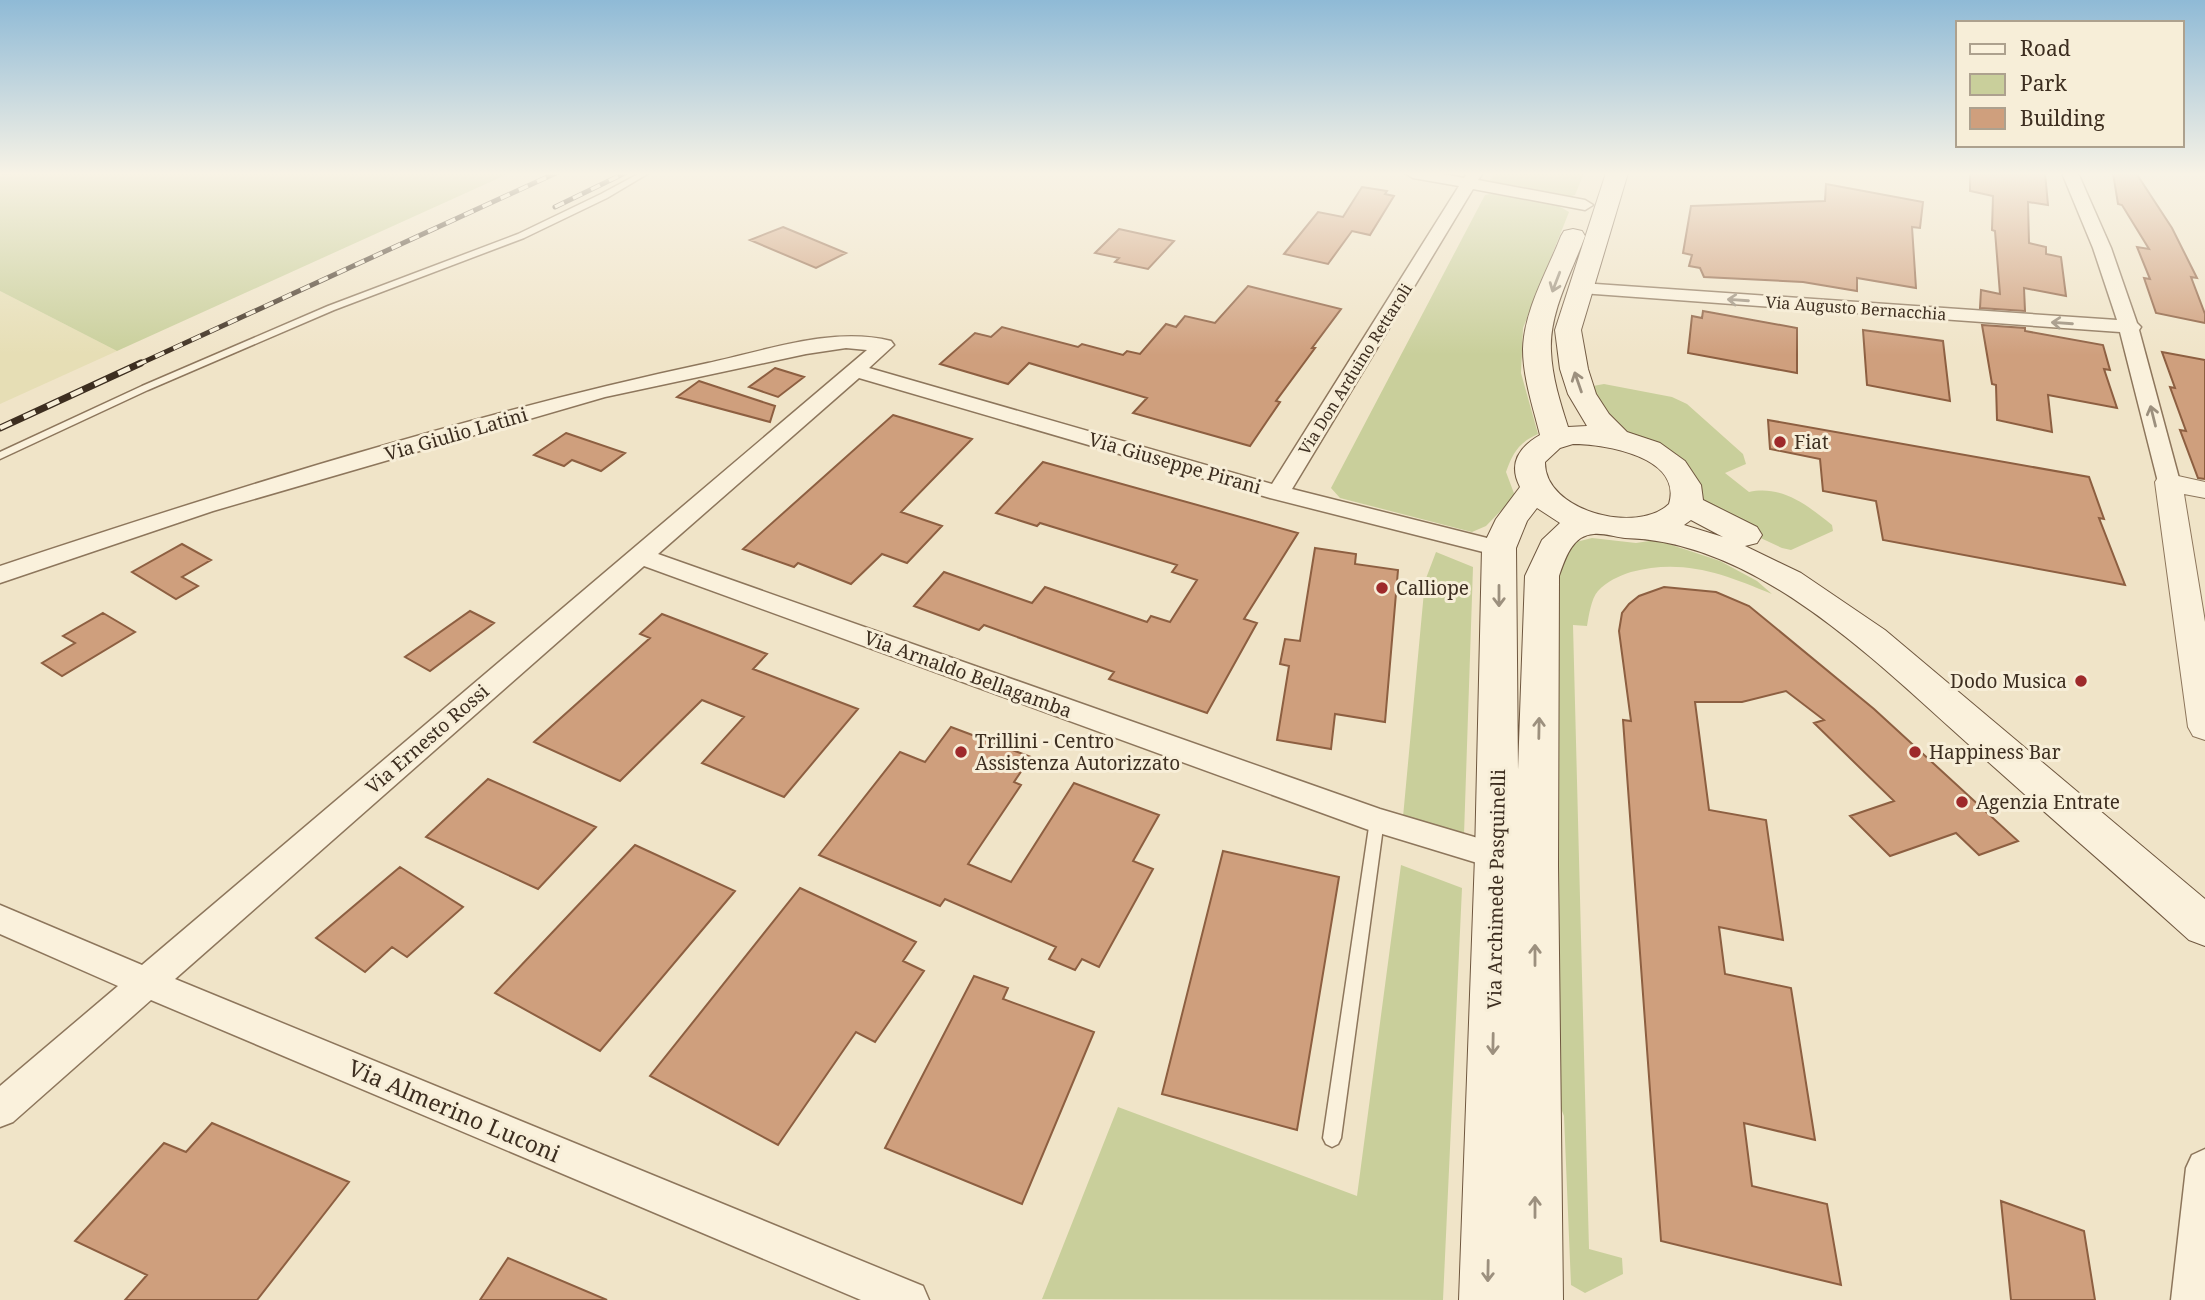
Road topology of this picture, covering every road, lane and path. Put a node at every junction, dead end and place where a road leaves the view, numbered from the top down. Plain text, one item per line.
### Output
1 (526, 234) edge
2 (1438, 234) edge
3 (1574, 234) edge
4 (1598, 234) edge
5 (2098, 234) edge
6 (1581, 288) junction
7 (2131, 327) junction
8 (855, 370) junction
9 (1556, 438) junction
10 (1616, 438) junction
11 (0, 456) edge
12 (2169, 482) junction
13 (1535, 489) junction
14 (2205, 490) edge
15 (1278, 493) junction
16 (1686, 504) junction
17 (1591, 523) junction
18 (1647, 527) junction
19 (1499, 548) junction
20 (639, 556) junction
21 (0, 575) edge
22 (2205, 727) edge
23 (1377, 820) junction
24 (1497, 856) junction
25 (2205, 895) edge
26 (0, 919) edge
27 (2205, 926) edge
28 (145, 982) junction
29 (0, 1109) edge
30 (1332, 1138) dead end
31 (2205, 1168) edge
32 (909, 1300) edge
33 (1487, 1300) edge
34 (1535, 1300) edge
35 (2191, 1300) edge

1 - 11 lane
2 - 15 street, Via Don Arduino Rettaroli
3 -> 9 main road
4 - 6 main road
5 - 7 street
7 -> 6 street, Via Augusto Bernacchia
10 -> 6 main road
12 -> 7 street
8 - 15 street, Via Giuseppe Pirani
8 - 20 street, Via Ernesto Rossi
8 - 21 street, Via Giulio Latini
9 - 10 main road
9 - 13 main road
10 - 16 main road
12 - 14 street
12 - 22 street
13 - 17 main road
13 - 19 main road, Via Archimede Pasquinelli
15 - 19 street, Via Giuseppe Pirani
16 - 18 main road
16 - 25 main road
17 - 18 main road
34 -> 17 main road, Via Archimede Pasquinelli
18 - 27 main road
19 -> 24 main road, Via Archimede Pasquinelli
20 - 23 street, Via Arnaldo Bellagamba
20 - 28 street, Via Ernesto Rossi
23 - 24 street, Via Arnaldo Bellagamba
23 - 30 lane
24 -> 33 main road, Via Archimede Pasquinelli
26 - 28 street, Via Almerino Luconi
28 - 29 street, Via Ernesto Rossi
28 - 32 street, Via Almerino Luconi
31 - 35 street

